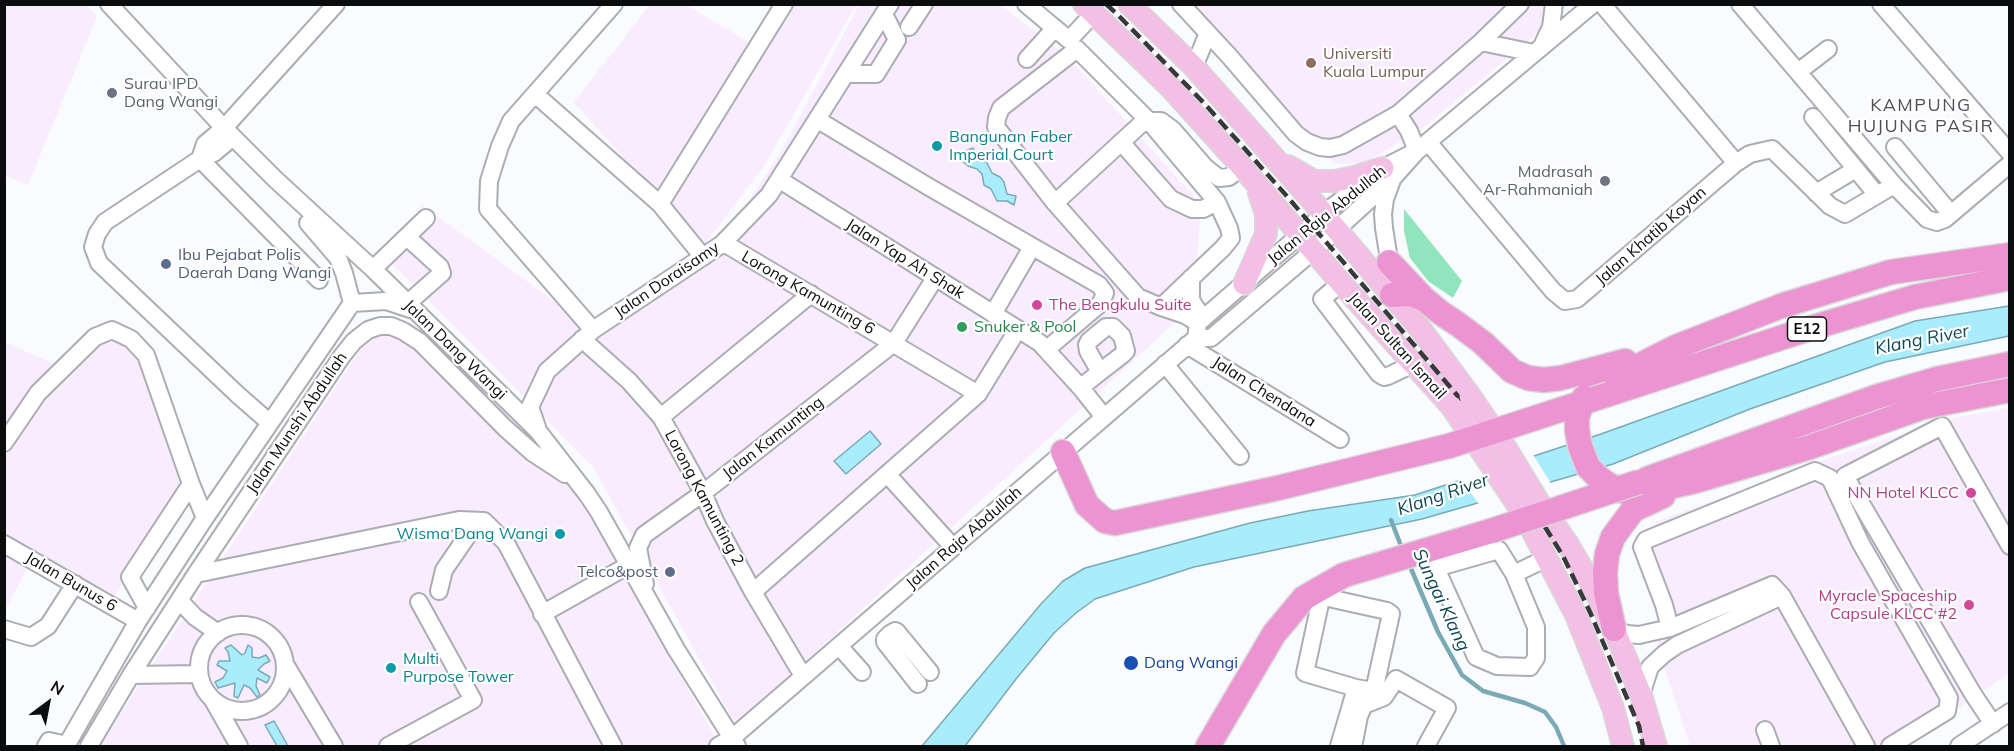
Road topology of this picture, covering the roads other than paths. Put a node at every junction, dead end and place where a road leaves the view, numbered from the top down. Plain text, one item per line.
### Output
1 (110, 4) edge
2 (336, 4) edge
3 (614, 4) edge
4 (784, 4) edge
5 (924, 4) edge
6 (1026, 4) edge
7 (1129, 4) edge
8 (1181, 4) edge
9 (1520, 4) edge
10 (1554, 4) edge
11 (1564, 4) edge
12 (1593, 4) edge
13 (1602, 4) edge
14 (1740, 4) edge
15 (1881, 4) edge
16 (887, 9) edge
17 (1089, 9) edge
18 (1575, 19) junction
19 (909, 27) dead end
20 (1055, 28) junction
21 (1208, 33) junction
22 (1481, 42) junction
23 (1073, 44) junction
24 (1828, 49) dead end
25 (1538, 50) junction
26 (1027, 59) dead end
27 (1194, 68) junction
28 (1798, 72) junction
29 (846, 75) junction
30 (535, 94) junction
31 (1398, 114) junction
32 (1813, 117) dead end
33 (818, 120) junction
34 (1149, 121) junction
35 (229, 132) junction
36 (1121, 142) junction
37 (1423, 146) junction
38 (1895, 147) dead end
39 (1266, 149) junction
40 (2010, 153) edge
41 (200, 159) junction
42 (1736, 163) junction
43 (2010, 164) edge
44 (1242, 167) junction
45 (1856, 169) junction
46 (1388, 173) junction
47 (275, 179) junction
48 (780, 180) junction
49 (1894, 184) junction
50 (1257, 187) junction
51 (1816, 193) junction
52 (1877, 195) junction
53 (1217, 202) junction
54 (1054, 203) junction
55 (660, 204) junction
56 (1951, 214) junction
57 (426, 218) dead end
58 (1330, 222) junction
59 (407, 237) junction
60 (1307, 243) junction
61 (722, 244) junction
62 (1032, 247) junction
63 (2010, 255) edge
64 (703, 257) junction
65 (1389, 262) junction
66 (373, 269) junction
67 (935, 278) junction
68 (1191, 278) junction
69 (2010, 278) edge
70 (319, 280) dead end
71 (1126, 283) junction
72 (1244, 284) junction
73 (1341, 284) junction
74 (1105, 293) junction
75 (811, 294) junction
76 (1392, 295) junction
77 (1424, 299) junction
78 (352, 303) junction
79 (1161, 307) junction
80 (413, 308) junction
81 (993, 314) junction
82 (1017, 329) junction
83 (1196, 331) junction
84 (587, 334) junction
85 (894, 343) junction
86 (1676, 347) junction
87 (1047, 349) junction
88 (1165, 364) junction
89 (1413, 364) junction
90 (2010, 364) edge
91 (1100, 372) dead end
92 (1080, 388) junction
93 (2010, 390) edge
94 (978, 394) junction
95 (1461, 402) junction
96 (661, 417) junction
97 (1104, 417) junction
98 (270, 423) junction
99 (538, 431) junction
100 (1340, 439) dead end
101 (4, 443) edge
102 (1063, 452) junction
103 (1240, 456) dead end
104 (887, 474) junction
105 (576, 481) junction
106 (1695, 482) junction
107 (191, 484) junction
108 (703, 493) junction
109 (1531, 508) junction
110 (205, 518) junction
111 (484, 521) junction
112 (4, 544) edge
113 (2010, 546) edge
114 (953, 547) junction
115 (1547, 558) junction
116 (629, 565) junction
117 (196, 574) junction
118 (1514, 574) junction
119 (1788, 576) dead end
120 (75, 584) junction
121 (439, 591) dead end
122 (1777, 591) junction
123 (753, 592) junction
124 (180, 601) junction
125 (419, 602) dead end
126 (648, 602) junction
127 (142, 614) junction
128 (542, 614) junction
129 (873, 616) junction
130 (1670, 628) junction
131 (1614, 629) junction
132 (218, 633) junction
133 (6, 634) edge
134 (890, 634) junction
135 (839, 646) junction
136 (285, 664) junction
137 (862, 672) dead end
138 (930, 672) dead end
139 (199, 674) junction
140 (131, 675) junction
141 (803, 676) junction
142 (918, 684) dead end
143 (1356, 688) junction
144 (1641, 695) junction
145 (213, 700) junction
146 (2010, 712) edge
147 (1993, 724) junction
148 (1350, 743) edge
149 (729, 744) edge
150 (67, 746) edge
151 (46, 747) edge
152 (89, 747) edge
153 (239, 747) edge
154 (334, 747) edge
155 (387, 747) edge
156 (613, 747) edge
157 (1208, 747) edge
158 (1426, 747) edge
159 (1623, 747) edge
160 (1656, 747) edge
161 (1866, 747) edge
162 (1890, 747) edge
163 (1959, 747) edge

1 - 35 street, Jalan Dang Wangi
2 - 35 street
3 - 30 street
4 - 55 street
5 - 19 street
6 - 20 street
7 - 27 main road, Jalan Sultan Ismail
8 - 21 street
9 - 22 street
10 - 25 street
11 - 18 street
12 - 18 street, Jalan Raja Abdullah
13 - 42 street
14 - 28 street
15 - 40 street
16 - 29 street, Jalan Doraisamy
16 - 29 street
17 - 23 street, Jalan Chendana
17 - 44 main road, Jalan Sultan Ismail
18 - 25 street, Jalan Raja Abdullah
20 - 23 street
20 - 26 street
21 - 27 street
21 - 31 street
22 - 25 street
22 - 31 street
23 - 34 street
23 - 54 street, Jalan Chendana
24 - 28 street
25 - 37 street, Jalan Raja Abdullah
27 - 39 main road, Jalan Sultan Ismail
28 - 49 street
29 - 33 street, Jalan Doraisamy
30 - 55 street
30 - 84 street, Lorong Kamunting 2
31 - 37 street
32 - 45 street
33 - 48 street, Jalan Doraisamy
33 - 62 street
34 - 36 street
34 - 44 street
34 - 53 street
35 - 41 street
35 - 47 street, Jalan Dang Wangi
36 - 53 street
36 - 54 street
37 - 42 street, Jalan Khatib Koyan
37 - 46 street, Jalan Raja Abdullah
38 - 56 street
39 - 46 main road
39 - 58 main road, Jalan Sultan Ismail
41 - 70 street
41 - 98 street
42 - 51 street
43 - 56 street
44 - 50 main road, Jalan Sultan Ismail
45 - 51 street
45 - 52 street
46 - 58 street, Jalan Raja Abdullah
46 - 65 street
47 - 66 street, Jalan Dang Wangi
47 - 78 street
48 - 61 street, Jalan Doraisamy
48 - 67 street, Jalan Yap Ah Shak
49 - 52 street
49 - 56 street
50 - 60 main road, Jalan Sultan Ismail
50 - 72 main road
51 - 52 street
53 - 68 street
54 - 71 street, Jalan Chendana
55 - 64 street
57 - 59 street
58 - 60 street, Jalan Raja Abdullah
58 - 76 main road, Jalan Sultan Ismail
59 - 66 street
59 - 80 street
60 - 72 street, Jalan Raja Abdullah
60 - 73 main road, Jalan Sultan Ismail
60 - 83 street, Jalan Raja Abdullah
61 - 64 street, Jalan Doraisamy
61 - 75 street, Lorong Kamunting 6
62 - 74 street
62 - 81 street
63 - 86 highway
64 - 84 street, Jalan Doraisamy
65 - 76 street
65 - 77 highway
66 - 80 street, Jalan Dang Wangi
67 - 81 street, Jalan Yap Ah Shak
67 - 85 street, Jalan Kamunting
68 - 79 street
68 - 83 street
69 - 102 highway, E12, bridge
71 - 74 street
71 - 79 street, Jalan Chendana
72 - 83 street, Jalan Raja Abdullah
73 - 89 main road, Jalan Sultan Ismail
73 - 89 street
74 - 87 street
75 - 85 street, Lorong Kamunting 6
75 - 96 street
76 - 77 highway
76 - 95 main road, Jalan Sultan Ismail
77 - 86 highway
78 - 80 street
78 - 98 street, Jalan Munshi Abdullah
79 - 83 street, Jalan Chendana
80 - 99 street, Jalan Dang Wangi
81 - 82 street, Jalan Yap Ah Shak
82 - 87 street, Jalan Yap Ah Shak
82 - 94 street
83 - 88 street, Jalan Raja Abdullah
83 - 100 street, Jalan Chendana
84 - 96 street, Lorong Kamunting 2
84 - 99 street, Jalan Doraisamy
85 - 94 street, Lorong Kamunting 6
85 - 108 street, Jalan Kamunting
86 - 106 highway, bridge
87 - 92 street, Jalan Yap Ah Shak
88 - 97 street, Jalan Raja Abdullah
88 - 103 street
89 - 95 main road, Jalan Sultan Ismail
90 - 157 highway, bridge
91 - 92 street
92 - 97 street, Jalan Yap Ah Shak
93 - 106 highway
94 - 104 street
95 - 109 main road, Jalan Sultan Ismail, bridge
96 - 108 street, Lorong Kamunting 2
97 - 102 street, Jalan Raja Abdullah
98 - 110 street, Jalan Munshi Abdullah
99 - 105 street, Jalan Dang Wangi
101 - 107 street
102 - 114 street, Jalan Raja Abdullah
104 - 114 street
104 - 123 street
105 - 116 street, Jalan Dang Wangi
105 - 117 street, Jalan Munshi Abdullah
106 - 131 highway
107 - 110 street
107 - 127 street
108 - 123 street, Lorong Kamunting 2
108 - 126 street, Jalan Kamunting
109 - 115 main road, Jalan Sultan Ismail
109 - 131 main road, Jalan Sultan Ismail
110 - 127 street, Jalan Munshi Abdullah
111 - 117 street
111 - 121 street
111 - 128 street
112 - 120 street, Jalan Bunus 6
113 - 147 street
114 - 129 street, Jalan Raja Abdullah
115 - 118 street
115 - 159 main road, Jalan Sultan Ismail
116 - 126 street, Jalan Dang Wangi
116 - 128 street
117 - 124 street, Jalan Munshi Abdullah
118 - 118 street
119 - 122 street
120 - 127 street, Jalan Bunus 6
120 - 133 street
122 - 130 street
122 - 144 street
122 - 161 street
123 - 141 street, Lorong Kamunting 2
124 - 132 street
124 - 140 street, Jalan Munshi Abdullah
125 - 155 street
126 - 149 street, Jalan Dang Wangi
127 - 150 street, Jalan Munshi Abdullah
128 - 156 street
129 - 134 street
129 - 135 street, Jalan Raja Abdullah
130 - 131 street
130 - 162 street
131 - 144 main road, Jalan Sultan Ismail
132 - 136 street
132 - 139 street
134 - 138 street
134 - 142 street
135 - 137 street
135 - 141 street, Jalan Raja Abdullah
136 - 145 street
136 - 154 street
139 - 140 street
139 - 145 street
140 - 152 street, Jalan Munshi Abdullah
141 - 149 street, Jalan Raja Abdullah
143 - 143 street
143 - 148 street
144 - 160 main road, Jalan Sultan Ismail
145 - 153 street
146 - 147 street
147 - 163 street
148 - 158 street
150 - 151 street

